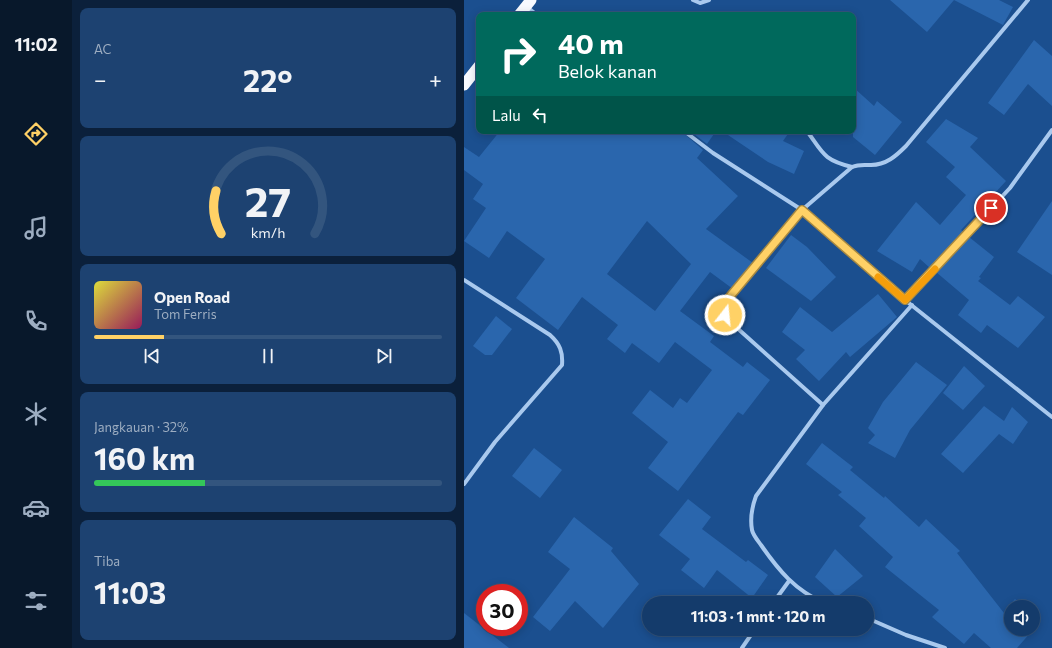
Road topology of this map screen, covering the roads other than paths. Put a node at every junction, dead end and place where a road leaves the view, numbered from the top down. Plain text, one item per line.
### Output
1 (693, 0) edge
2 (709, 0) edge
3 (1028, 0) edge
4 (476, 70) edge
5 (464, 85) edge
6 (1052, 130) edge
7 (688, 134) edge
8 (809, 134) edge
9 (852, 167) junction
10 (802, 210) junction
11 (464, 280) edge
12 (905, 300) junction
13 (912, 305) junction
14 (823, 405) junction
15 (1052, 417) edge
16 (464, 484) edge
17 (789, 581) junction
18 (779, 596) edge
19 (808, 596) edge
20 (874, 621) edge
21 (750, 636) edge
22 (742, 648) edge
23 (945, 648) edge

1 - 2 street
3 - 9 street
4 - 5 highway
6 - 12 street
7 - 10 street
8 - 9 street
9 - 10 street
10 - 12 street
10 - 14 street
11 - 16 street
12 - 13 street
13 - 14 street
13 - 15 street
14 - 17 street
17 - 18 street
17 - 19 street
20 - 23 street
21 - 22 street

